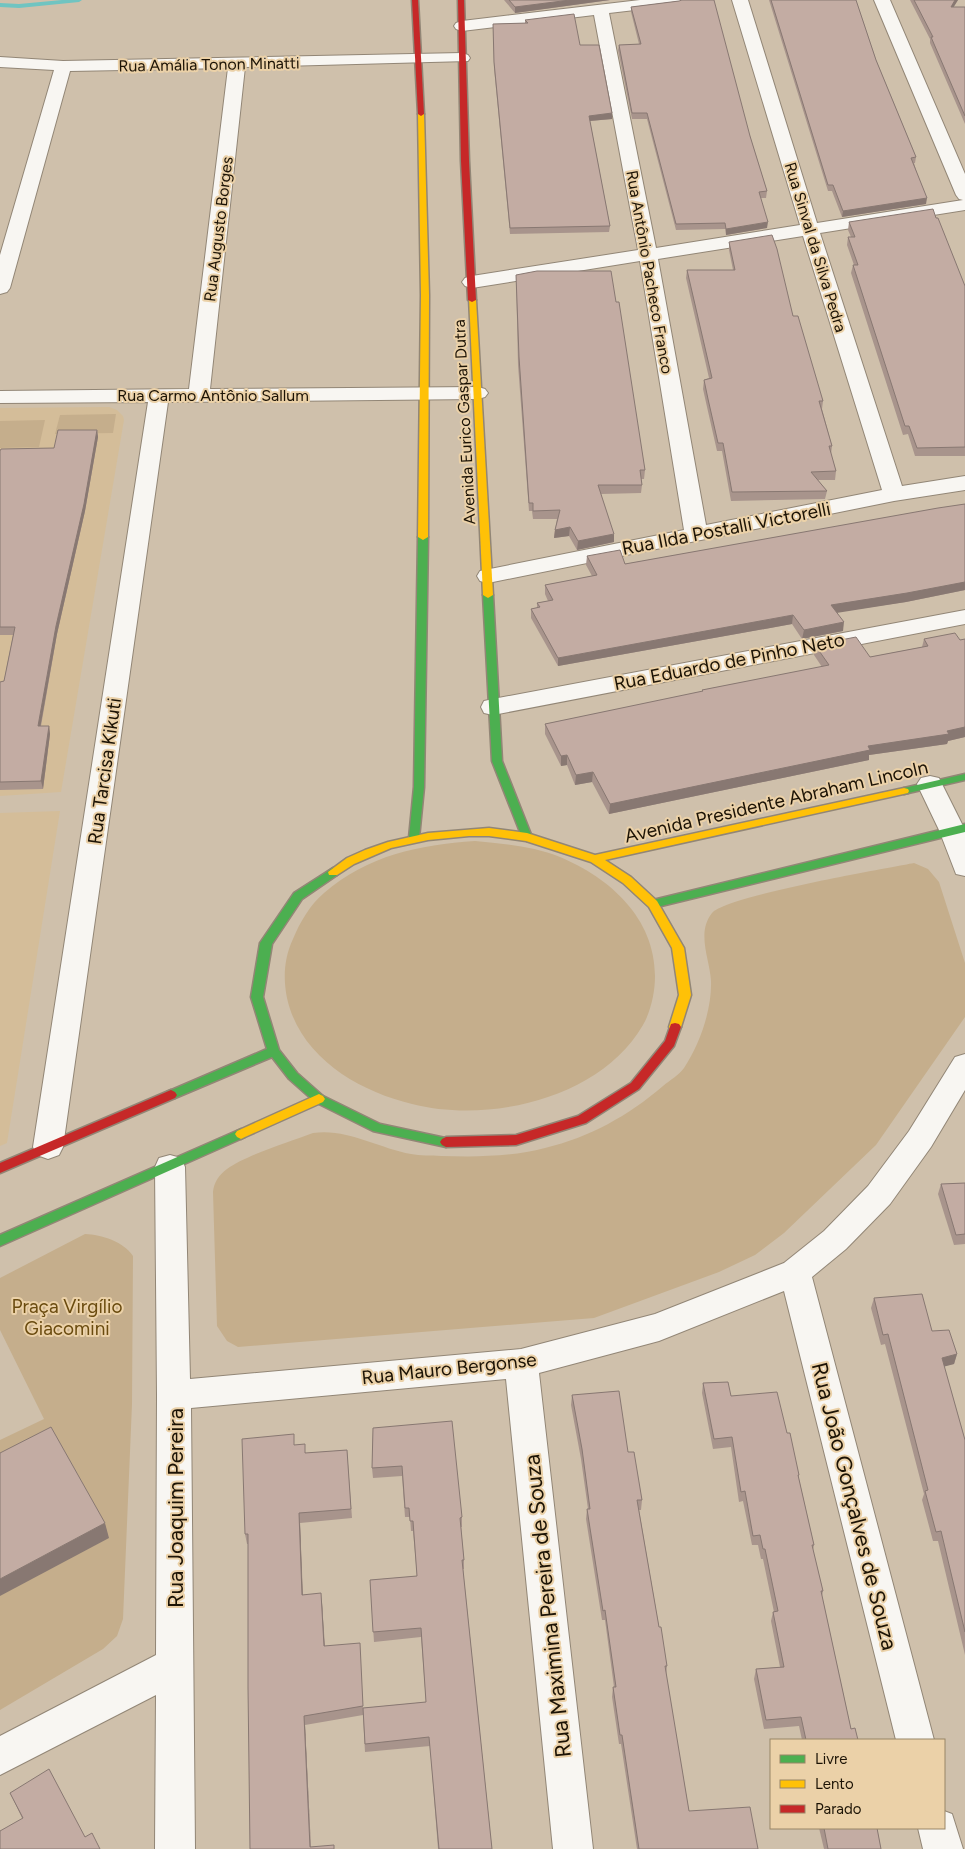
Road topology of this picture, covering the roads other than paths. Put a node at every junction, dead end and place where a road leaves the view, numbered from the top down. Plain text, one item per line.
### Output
1 (415, 0) edge
2 (461, 0) edge
3 (678, 0) edge
4 (740, 0) edge
5 (882, 0) edge
6 (601, 10) junction
7 (462, 26) junction
8 (462, 58) junction
9 (419, 59) junction
10 (1, 63) edge
11 (237, 64) junction
12 (63, 66) junction
13 (965, 195) edge
14 (965, 205) edge
15 (810, 229) junction
16 (4, 254) edge
17 (648, 254) junction
18 (472, 282) junction
19 (0, 288) edge
20 (478, 393) junction
21 (199, 394) junction
22 (425, 394) junction
23 (160, 395) junction
24 (0, 397) edge
25 (965, 484) edge
26 (894, 494) junction
27 (696, 534) junction
28 (488, 576) junction
29 (965, 617) edge
30 (493, 707) junction
31 (965, 777) edge
32 (930, 784) junction
33 (958, 829) edge
34 (527, 837) junction
35 (414, 838) junction
36 (595, 859) junction
37 (965, 867) edge
38 (653, 904) junction
39 (274, 1051) junction
40 (961, 1077) edge
41 (319, 1099) junction
42 (48, 1147) junction
43 (170, 1167) junction
44 (0, 1168) edge
45 (0, 1241) edge
46 (795, 1272) junction
47 (521, 1363) junction
48 (174, 1395) junction
49 (175, 1665) junction
50 (915, 1739) edge
51 (0, 1756) edge
52 (938, 1829) edge
53 (176, 1849) edge
54 (573, 1849) edge
55 (943, 1849) edge

1 - 9 street, Avenida Eurico Gaspar Dutra
2 - 7 street, Avenida Eurico Gaspar Dutra
3 - 6 street
4 - 15 street, Rua Sinval da Silva Pedra
5 - 13 street
6 - 7 street
6 - 17 street, Rua Antônio Pacheco Franco
7 - 8 street, Avenida Eurico Gaspar Dutra
8 - 9 street, Rua Amália Tonon Minatti
8 - 18 street, Avenida Eurico Gaspar Dutra
9 - 11 street, Rua Amália Tonon Minatti
9 - 22 street, Avenida Eurico Gaspar Dutra
10 - 12 street, Rua Amália Tonon Minatti
11 - 12 street, Rua Amália Tonon Minatti
11 - 21 street, Rua Augusto Borges
12 - 16 street
14 - 15 street
15 - 17 street
15 - 26 street, Rua Sinval da Silva Pedra
16 - 19 street
17 - 18 street
17 - 27 street, Rua Antônio Pacheco Franco
18 - 20 street, Avenida Eurico Gaspar Dutra
20 - 22 street, Rua Carmo Antônio Sallum
20 - 28 street, Avenida Eurico Gaspar Dutra
21 - 22 street, Rua Carmo Antônio Sallum
21 - 23 street, Rua Carmo Antônio Sallum
22 - 35 street, Avenida Eurico Gaspar Dutra
23 - 24 street, Rua Carmo Antônio Sallum
23 - 42 street, Rua Tarcisa Kikuti
25 - 26 street, Rua Ilda Postalli Victorelli
26 - 27 street, Rua Ilda Postalli Victorelli
27 - 28 street, Rua Ilda Postalli Victorelli
28 - 30 street, Avenida Eurico Gaspar Dutra
29 - 30 street, Rua Eduardo de Pinho Neto
30 - 34 street, Avenida Eurico Gaspar Dutra
31 - 32 street, Avenida Presidente Abraham Lincoln
32 - 33 street
32 - 36 street, Avenida Presidente Abraham Lincoln
33 - 37 street
33 - 38 street
34 - 35 street
34 - 36 street
35 - 39 street
36 - 38 street
38 - 41 street
39 - 41 street
39 - 42 street
40 - 46 street, Rua Mauro Bergonse
41 - 43 street
42 - 44 street
43 - 45 street
43 - 48 street, Rua Joaquim Pereira
46 - 47 street, Rua Mauro Bergonse
46 - 50 street, Rua João Gonçalves de Souza
47 - 48 street, Rua Mauro Bergonse
47 - 54 street, Rua Maximina Pereira de Souza
48 - 49 street, Rua Joaquim Pereira
49 - 51 street
49 - 53 street, Rua Joaquim Pereira
52 - 55 street

